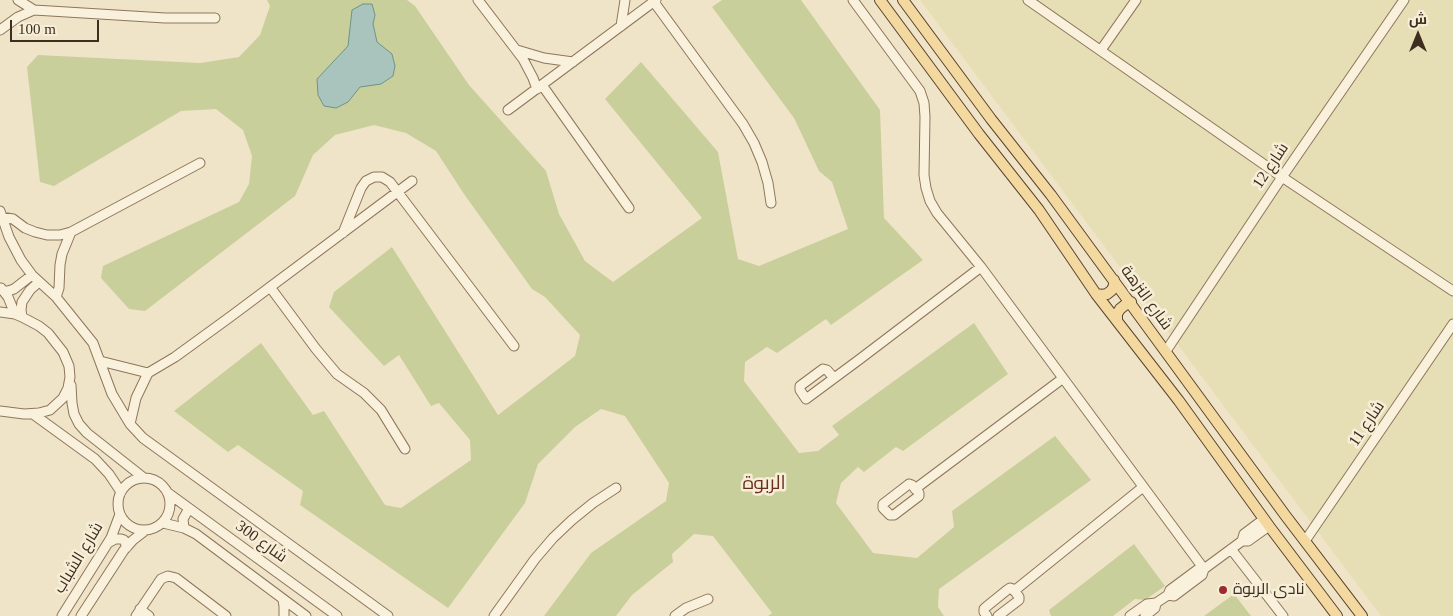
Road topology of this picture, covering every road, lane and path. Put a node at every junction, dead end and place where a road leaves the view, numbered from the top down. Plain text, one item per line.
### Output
1 (18, 0) edge
2 (478, 0) edge
3 (625, 0) edge
4 (853, 0) edge
5 (880, 0) edge
6 (903, 0) edge
7 (1028, 0) edge
8 (1136, 0) edge
9 (1404, 0) edge
10 (655, 1) edge
11 (34, 10) junction
12 (215, 18) dead end
13 (621, 26) junction
14 (0, 30) edge
15 (516, 50) junction
16 (1102, 50) junction
17 (573, 62) junction
18 (539, 87) junction
19 (508, 110) dead end
20 (200, 163) dead end
21 (1282, 177) junction
22 (412, 181) dead end
23 (398, 192) junction
24 (771, 204) dead end
25 (629, 208) dead end
26 (1, 214) edge
27 (71, 232) junction
28 (342, 234) junction
29 (981, 267) junction
30 (32, 274) junction
31 (1114, 280) junction
32 (39, 282) junction
33 (270, 287) junction
34 (2, 288) edge
35 (1453, 292) edge
36 (1096, 294) junction
37 (56, 298) junction
38 (1131, 302) junction
39 (0, 312) edge
40 (18, 316) junction
41 (1117, 321) junction
42 (1453, 324) edge
43 (514, 346) dead end
44 (1166, 351) junction
45 (100, 361) junction
46 (148, 373) junction
47 (70, 377) junction
48 (834, 378) dead end
49 (1062, 379) junction
50 (0, 411) edge
51 (33, 414) junction
52 (130, 424) junction
53 (405, 449) dead end
54 (144, 478) junction
55 (616, 488) dead end
56 (915, 488) dead end
57 (1143, 488) junction
58 (121, 492) junction
59 (168, 492) junction
60 (190, 509) junction
61 (120, 514) junction
62 (163, 523) junction
63 (1266, 523) junction
64 (184, 528) junction
65 (146, 530) junction
66 (1305, 541) junction
67 (107, 543) junction
68 (126, 547) junction
69 (1231, 549) junction
70 (1204, 569) junction
71 (1014, 591) junction
72 (708, 599) dead end
73 (283, 600) junction
74 (1156, 603) junction
75 (88, 604) junction
76 (138, 613) edge
77 (62, 616) edge
78 (81, 616) edge
79 (91, 616) edge
80 (149, 616) edge
81 (226, 616) edge
82 (284, 616) edge
83 (306, 616) edge
84 (336, 616) edge
85 (388, 616) edge
86 (494, 616) edge
87 (675, 616) edge
88 (988, 616) edge
89 (998, 616) edge
90 (1130, 616) edge
91 (1144, 616) edge
92 (1283, 616) edge
93 (1337, 616) edge
94 (1362, 616) edge

1 - 11 street
2 - 15 street
3 - 13 street
4 - 29 street
5 - 36 main road
6 - 31 main road, شارع النزهة
7 - 16 street
8 - 16 street
9 - 21 street, شارع 12
10 - 13 street
10 - 24 street
11 - 12 street
11 - 14 street
13 - 17 street
15 - 17 street
15 - 18 street
16 - 21 street
17 - 18 street
18 - 19 street
18 - 25 street
20 - 27 street
21 - 35 street
21 - 44 street, شارع 12
22 - 23 street
23 - 28 street
23 - 28 street
23 - 43 street
26 - 27 street
26 - 30 street
27 - 37 street
28 - 33 street
29 - 48 street
29 - 49 street
30 - 32 street
30 - 34 street
31 - 36 main road
31 - 38 main road, شارع النزهة
32 - 37 street
32 - 40 street
33 - 46 street
33 - 53 street
34 - 40 street
36 - 41 main road
37 - 45 street
38 - 41 main road
38 - 44 main road, شارع النزهة
39 - 40 street
40 - 47 street
41 - 63 main road
42 - 66 street, شارع 11
44 - 66 main road, شارع النزهة
45 - 46 street
45 - 52 street
46 - 52 street
47 - 51 street
47 - 54 street
49 - 56 street
49 - 57 street
50 - 51 street
51 - 58 street
52 - 85 street
54 - 58 street
54 - 59 street
55 - 86 street
57 - 70 street
57 - 71 street
58 - 61 street
59 - 60 street, شارع 300
59 - 62 street
60 - 64 street
60 - 84 street, شارع 300
61 - 65 street
61 - 67 street, شارع الشباب
62 - 64 street, شارع 300
62 - 65 street
63 - 69 street
63 - 93 main road
64 - 73 street, شارع 300
65 - 68 street, شارع الشباب
66 - 94 main road, شارع النزهة
67 - 68 street
67 - 77 street, شارع الشباب
68 - 75 street, شارع الشباب
69 - 70 street
69 - 92 street
70 - 74 street
71 - 88 street
71 - 89 street
72 - 87 street
73 - 82 street
73 - 83 street, شارع 300
74 - 90 street
74 - 91 street
75 - 78 street, شارع الشباب
75 - 79 street
76 - 80 street
76 - 81 street

